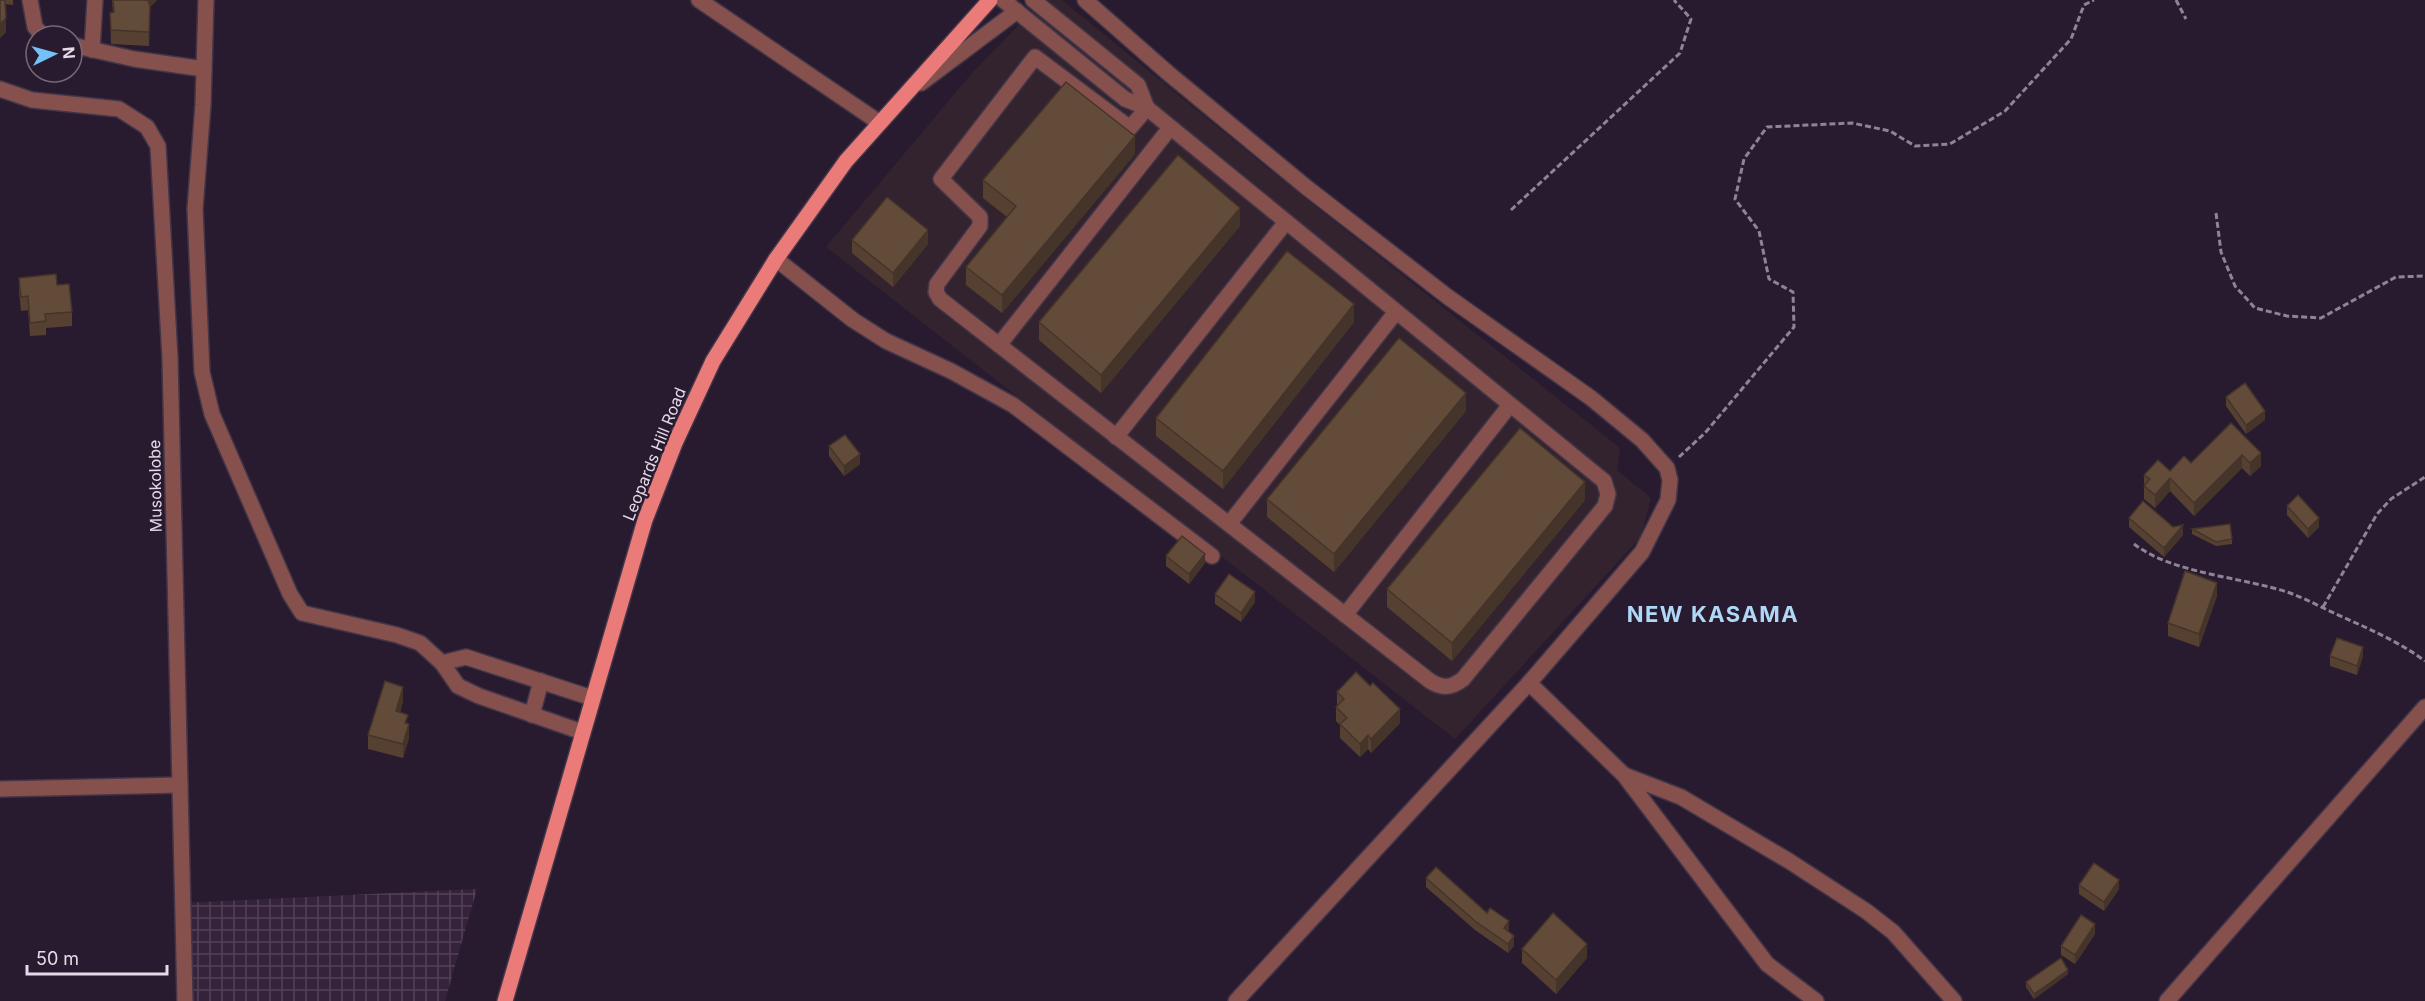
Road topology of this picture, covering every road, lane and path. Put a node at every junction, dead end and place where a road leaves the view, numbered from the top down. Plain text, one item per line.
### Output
1 (30, 0) edge
2 (95, 0) edge
3 (206, 0) edge
4 (699, 0) edge
5 (990, 0) edge
6 (1003, 0) edge
7 (1033, 0) edge
8 (1085, 0) edge
9 (1674, 0) edge
10 (2094, 0) edge
11 (2176, 0) edge
12 (1017, 11) junction
13 (2186, 19) dead end
14 (35, 24) edge
15 (84, 48) edge
16 (92, 50) junction
17 (204, 69) junction
18 (0, 90) edge
19 (903, 96) junction
20 (1147, 108) junction
21 (880, 123) junction
22 (1170, 128) junction
23 (1511, 210) dead end
24 (2216, 213) dead end
25 (1286, 222) junction
26 (776, 260) junction
27 (2425, 276) edge
28 (1396, 312) junction
29 (999, 345) junction
30 (1510, 405) junction
31 (1116, 437) junction
32 (1667, 468) junction
33 (2425, 477) edge
34 (1229, 524) junction
35 (2134, 544) dead end
36 (1212, 556) dead end
37 (2323, 608) junction
38 (1345, 615) junction
39 (2425, 661) edge
40 (442, 663) junction
41 (541, 681) junction
42 (1529, 683) junction
43 (592, 698) junction
44 (2425, 707) edge
45 (532, 715) junction
46 (582, 732) junction
47 (1624, 775) junction
48 (180, 785) junction
49 (0, 789) edge
50 (184, 1001) edge
51 (505, 1001) edge
52 (1236, 1001) edge
53 (1816, 1001) edge
54 (1954, 1001) edge
55 (2167, 1001) edge

1 - 14 street
2 - 16 street
3 - 17 street
4 - 21 street
5 - 19 main road, Leopards Hill Road
6 - 12 street
7 - 20 street
8 - 32 street
9 - 23 path
10 - 32 path
11 - 13 path
12 - 19 street
12 - 20 street
15 - 16 street
16 - 17 street
17 - 40 street
18 - 48 street, Musokolobe
19 - 21 main road, Leopards Hill Road
20 - 22 street
20 - 29 street
21 - 26 main road, Leopards Hill Road
22 - 25 street
22 - 29 street
24 - 27 path
25 - 28 street
25 - 31 street
26 - 36 street
26 - 43 main road, Leopards Hill Road
28 - 30 street
28 - 34 street
29 - 31 street
30 - 38 street
30 - 38 street
31 - 34 street
32 - 42 street
33 - 37 path
34 - 38 street
35 - 37 path
37 - 39 path
40 - 41 street
40 - 45 street
41 - 43 street
41 - 45 street
42 - 47 street
42 - 52 street
43 - 46 main road, Leopards Hill Road
44 - 55 street
45 - 46 street
46 - 51 main road, Leopards Hill Road
47 - 53 street
47 - 54 street
48 - 49 street
48 - 50 street, Musokolobe

